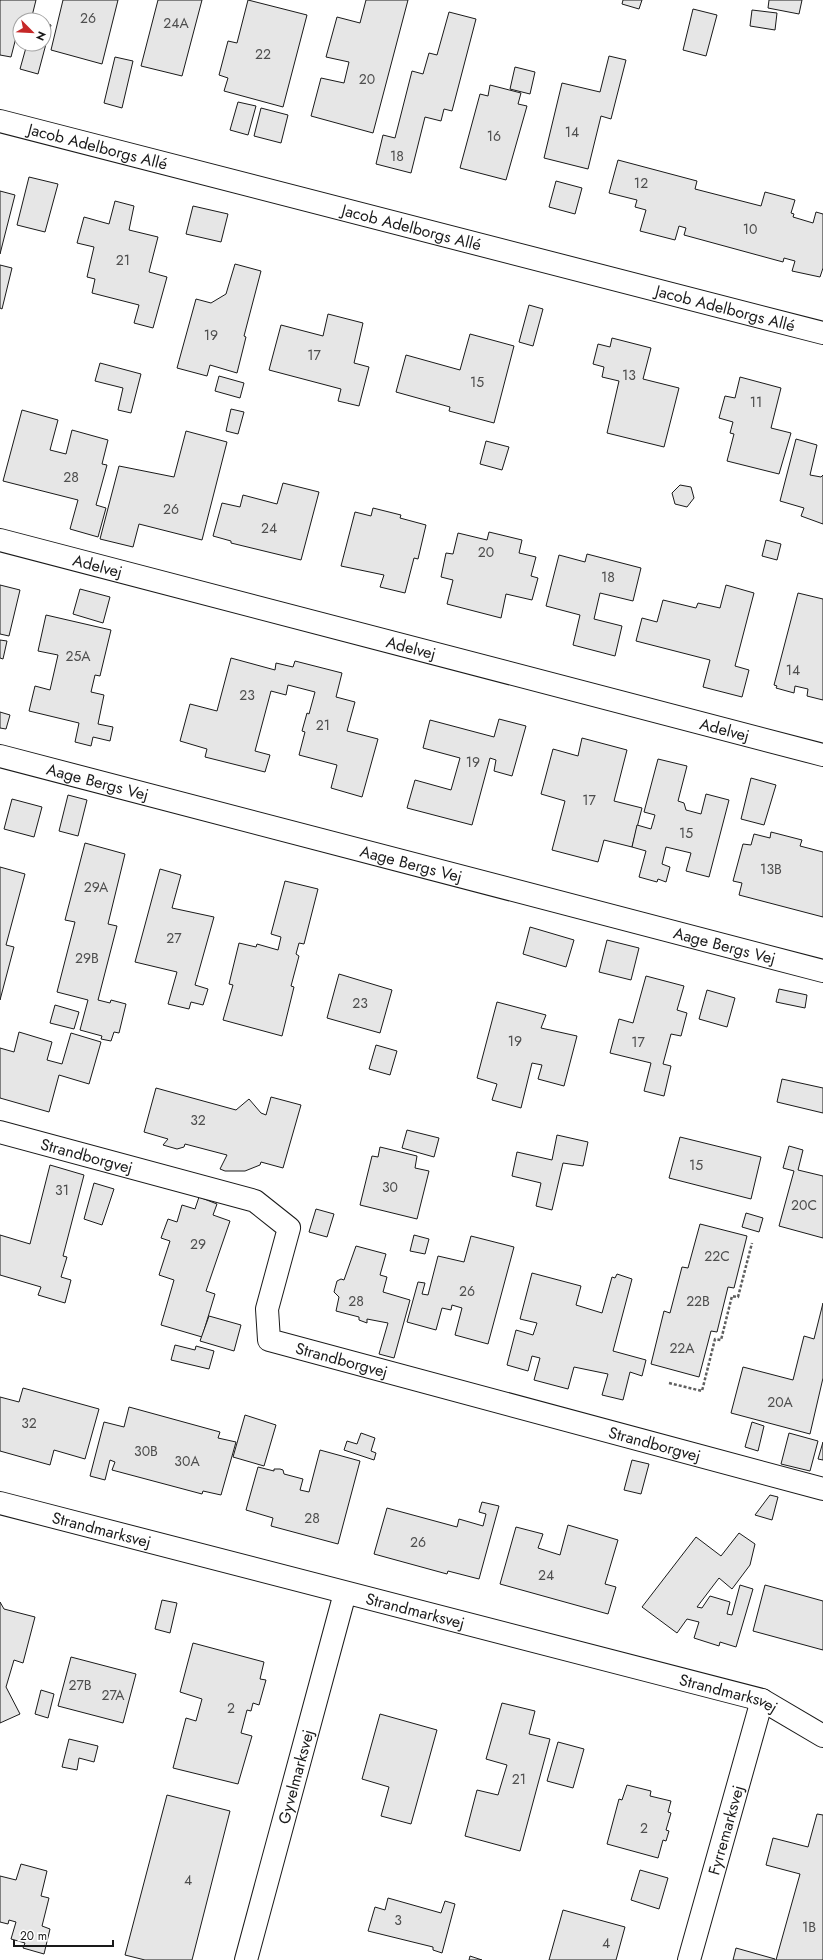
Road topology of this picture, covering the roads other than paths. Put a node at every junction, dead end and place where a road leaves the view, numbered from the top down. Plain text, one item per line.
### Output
1 (0, 121) edge
2 (823, 333) edge
3 (0, 540) edge
4 (823, 755) edge
5 (0, 756) edge
6 (823, 971) edge
7 (0, 1132) edge
8 (823, 1489) edge
9 (0, 1503) edge
10 (345, 1593) junction
11 (762, 1700) junction
12 (823, 1736) edge
13 (246, 1960) edge
14 (689, 1960) edge

1 - 2 street, Jacob Adelborgs Allé
3 - 4 street, Adelvej
5 - 6 street, Aage Bergs Vej
7 - 8 street, Strandborgvej
9 - 10 street, Strandmarksvej
10 - 11 street, Strandmarksvej
10 - 13 street, Gyvelmarksvej
11 - 12 street, Strandmarksvej
11 - 14 street, Fyrremarksvej

